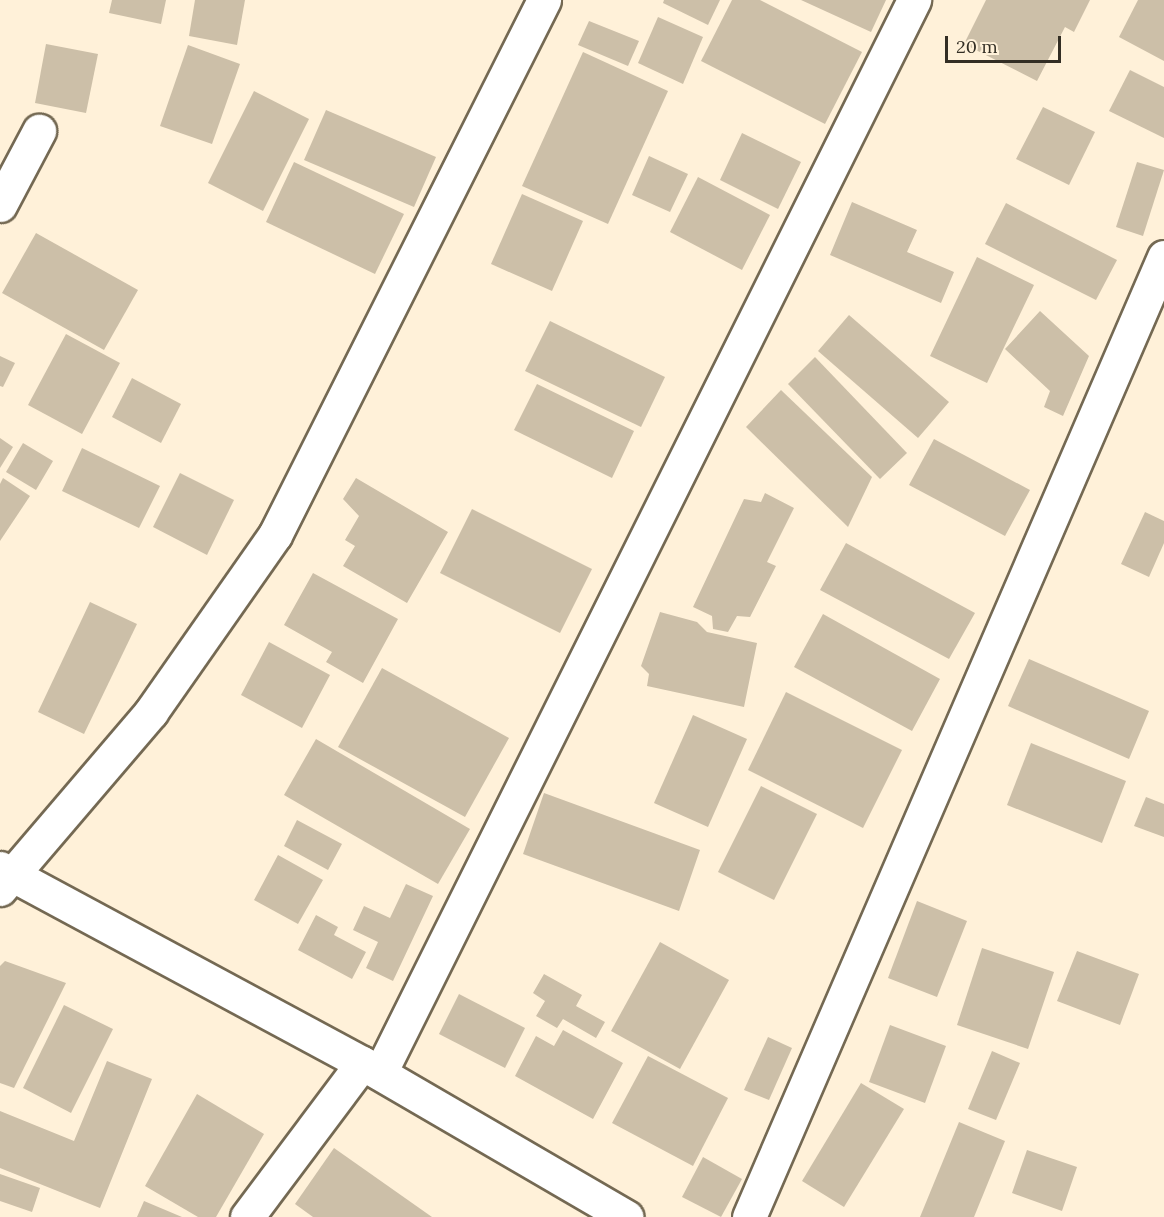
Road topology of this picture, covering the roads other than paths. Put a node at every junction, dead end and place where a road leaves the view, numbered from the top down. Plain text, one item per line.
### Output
1 (914, 0) edge
2 (541, 1) edge
3 (39, 131) dead end
4 (0, 205) edge
5 (1164, 257) edge
6 (5, 878) edge
7 (371, 1068) junction
8 (247, 1217) edge
9 (627, 1217) edge
10 (749, 1217) edge

1 - 7 street
2 - 6 street
3 - 4 street
5 - 10 street
6 - 7 street
7 - 8 street
7 - 9 street

